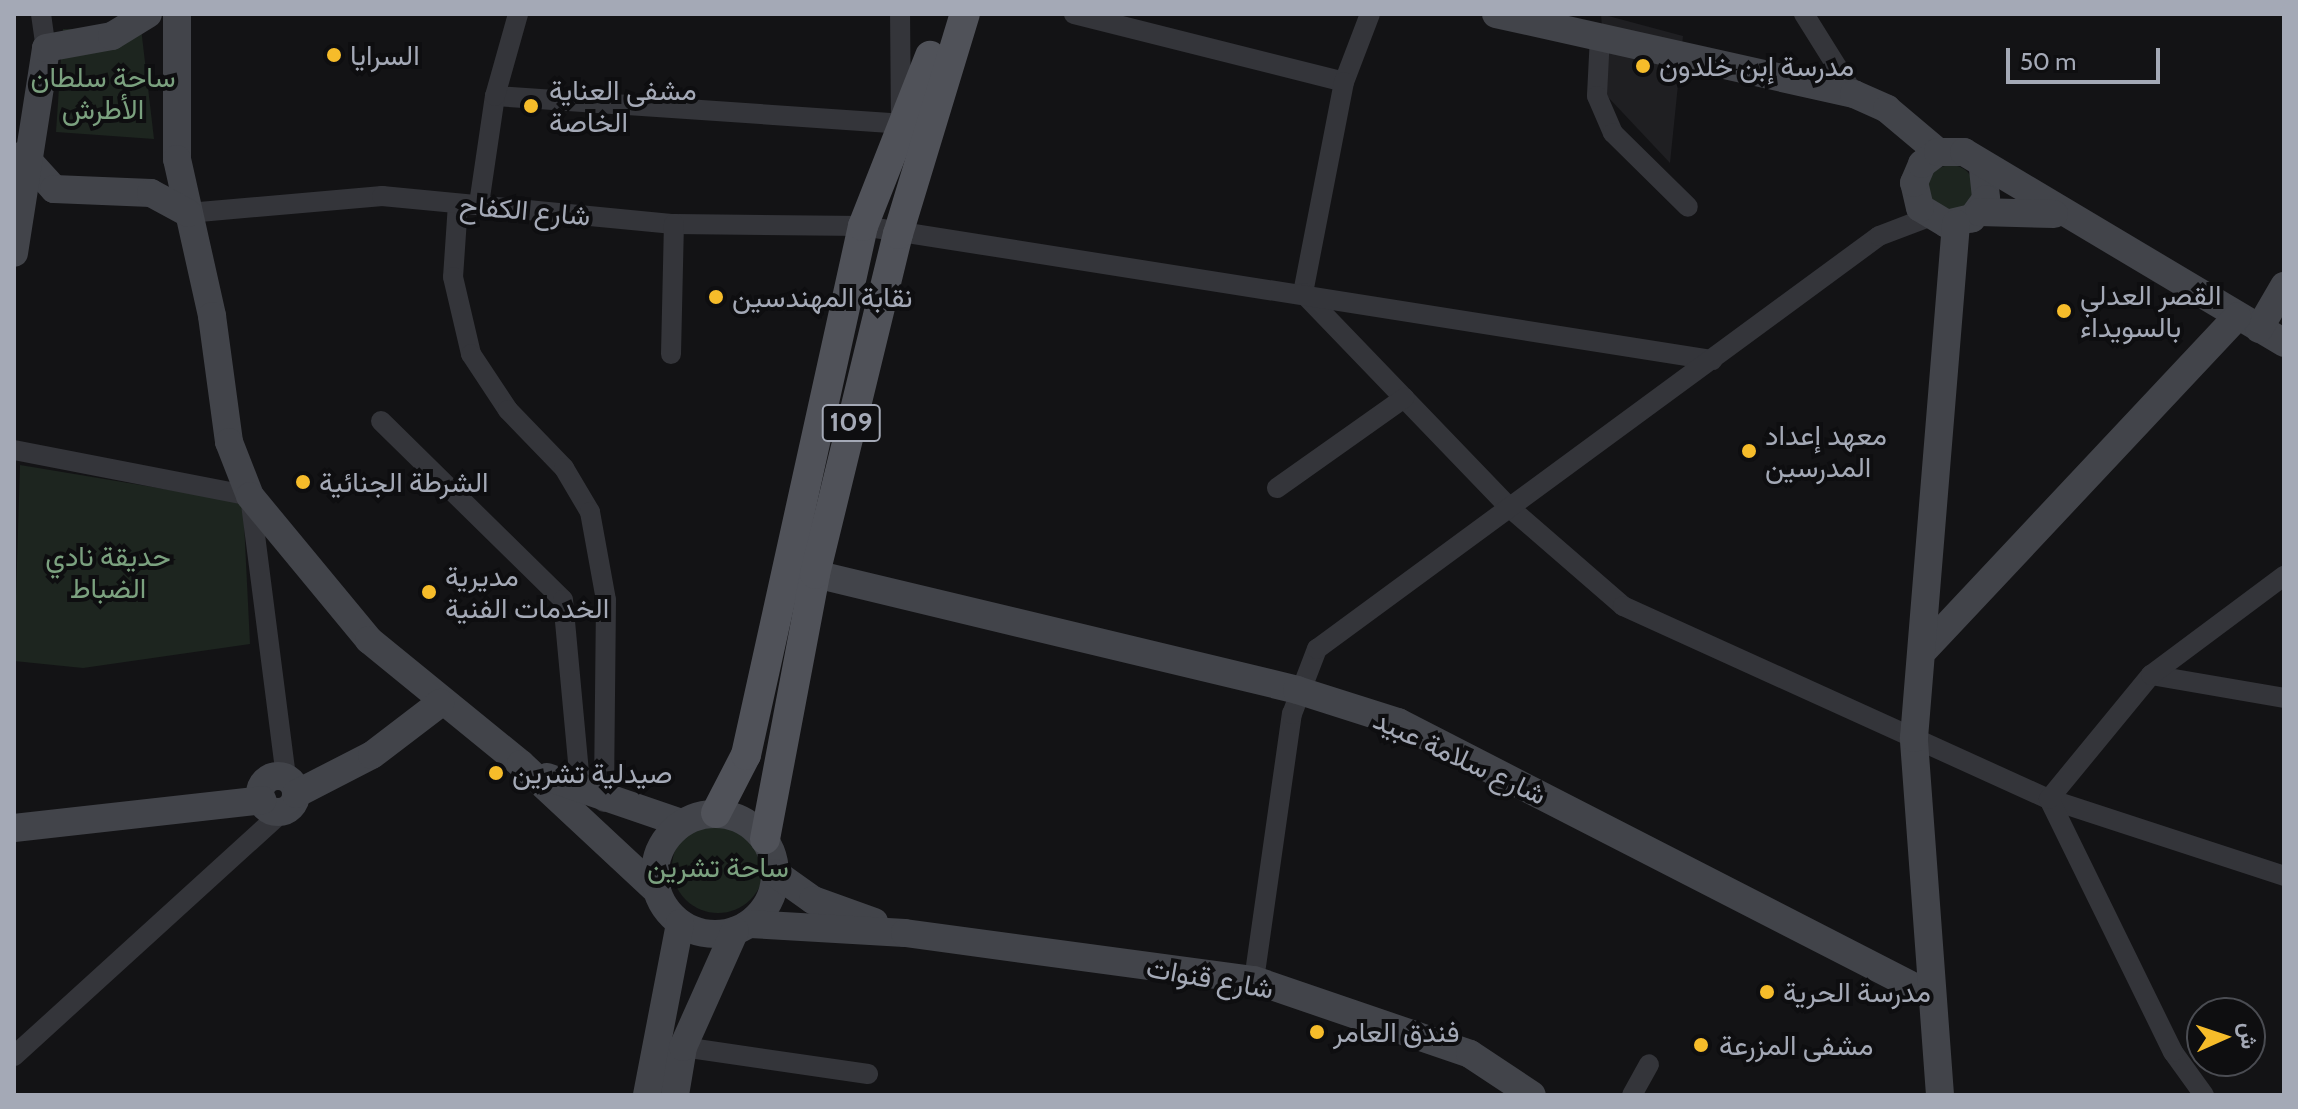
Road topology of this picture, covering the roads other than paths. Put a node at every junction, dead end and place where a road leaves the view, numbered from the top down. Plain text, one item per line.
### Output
1 (41, 14) edge
2 (148, 14) edge
3 (177, 14) edge
4 (518, 14) edge
5 (900, 14) edge
6 (947, 14) edge
7 (965, 14) edge
8 (1074, 14) edge
9 (1370, 14) edge
10 (1496, 14) edge
11 (1804, 14) edge
12 (1600, 36) junction
13 (46, 48) junction
14 (1344, 82) junction
15 (1854, 94) junction
16 (495, 96) junction
17 (901, 124) junction
18 (1938, 152) junction
19 (21, 154) edge
20 (1983, 169) junction
21 (1914, 183) junction
22 (468, 204) junction
23 (1688, 207) dead end
24 (188, 213) junction
25 (1929, 217) junction
26 (2068, 217) junction
27 (1968, 218) junction
28 (674, 224) junction
29 (863, 226) junction
30 (898, 234) junction
31 (1879, 236) junction
32 (14, 253) edge
33 (2284, 286) edge
34 (1303, 293) junction
35 (2248, 323) junction
36 (2284, 343) edge
37 (671, 354) dead end
38 (1712, 360) junction
39 (1404, 398) junction
40 (381, 421) dead end
41 (14, 450) edge
42 (1277, 488) dead end
43 (250, 496) junction
44 (1510, 508) junction
45 (815, 574) junction
46 (2284, 576) edge
47 (1925, 649) junction
48 (2151, 675) junction
49 (1297, 690) junction
50 (2284, 698) edge
51 (440, 703) junction
52 (1914, 738) junction
53 (521, 764) junction
54 (282, 796) junction
55 (592, 798) junction
56 (2049, 799) junction
57 (716, 813) junction
58 (681, 823) junction
59 (14, 828) edge
60 (765, 839) junction
61 (775, 873) junction
62 (2284, 876) edge
63 (657, 891) junction
64 (680, 923) junction
65 (742, 927) junction
66 (905, 933) junction
67 (1254, 980) junction
68 (1932, 996) junction
69 (660, 1030) junction
70 (683, 1047) junction
71 (14, 1056) edge
72 (1649, 1064) dead end
73 (868, 1074) dead end
74 (647, 1095) edge
75 (675, 1095) edge
76 (1532, 1095) edge
77 (1632, 1095) edge
78 (1940, 1095) edge
79 (2204, 1095) edge

1 - 13 street
2 - 13 main road
3 - 24 main road
4 - 16 street
5 - 17 street
6 - 17 main road
7 - 30 main road, 109
8 - 14 street
9 - 14 street
10 - 12 main road
11 - 15 street
12 - 15 main road
12 - 23 street
13 - 19 main road
14 - 34 street
15 - 18 main road
16 - 17 street
16 - 22 street
17 - 29 main road
18 - 20 main road
18 - 21 main road
19 - 24 main road
19 - 32 main road
20 - 26 main road
20 - 27 main road
21 - 25 main road
21 - 31 street
22 - 24 street, شارع الكفاح
22 - 28 street, شارع الكفاح
22 - 55 street
24 - 43 main road
25 - 27 main road
25 - 31 street
26 - 27 main road
26 - 35 main road
27 - 47 main road
28 - 29 street, شارع الكفاح
28 - 37 street
29 - 30 street, شارع الكفاح
29 - 57 main road
30 - 34 street, شارع الكفاح
30 - 45 main road, 109
31 - 38 street
33 - 35 main road
34 - 38 street, شارع الكفاح
34 - 39 street
35 - 36 main road
35 - 47 main road
38 - 44 street
39 - 42 street
39 - 44 street
40 - 55 street
41 - 43 street
43 - 51 main road
43 - 54 street
44 - 49 street
44 - 52 street
45 - 49 main road, شارع سلامة عبيد
45 - 60 main road, 109
46 - 48 street
47 - 52 main road
48 - 50 street
48 - 56 street
49 - 67 street
49 - 68 main road, شارع سلامة عبيد
51 - 53 main road
51 - 54 main road
52 - 56 street
52 - 68 main road
53 - 55 main road
53 - 63 main road
54 - 59 main road
54 - 71 street
55 - 58 main road
56 - 62 street
56 - 79 street
57 - 58 main road
57 - 60 main road
58 - 63 main road
60 - 61 main road
61 - 65 main road
61 - 66 main road
63 - 64 main road
64 - 65 main road
64 - 69 main road
65 - 66 main road, شارع قنوات
65 - 70 main road
66 - 67 main road, شارع قنوات
67 - 76 main road, شارع قنوات
68 - 78 main road
69 - 70 main road
69 - 74 main road
70 - 73 street
70 - 75 main road
72 - 77 street

